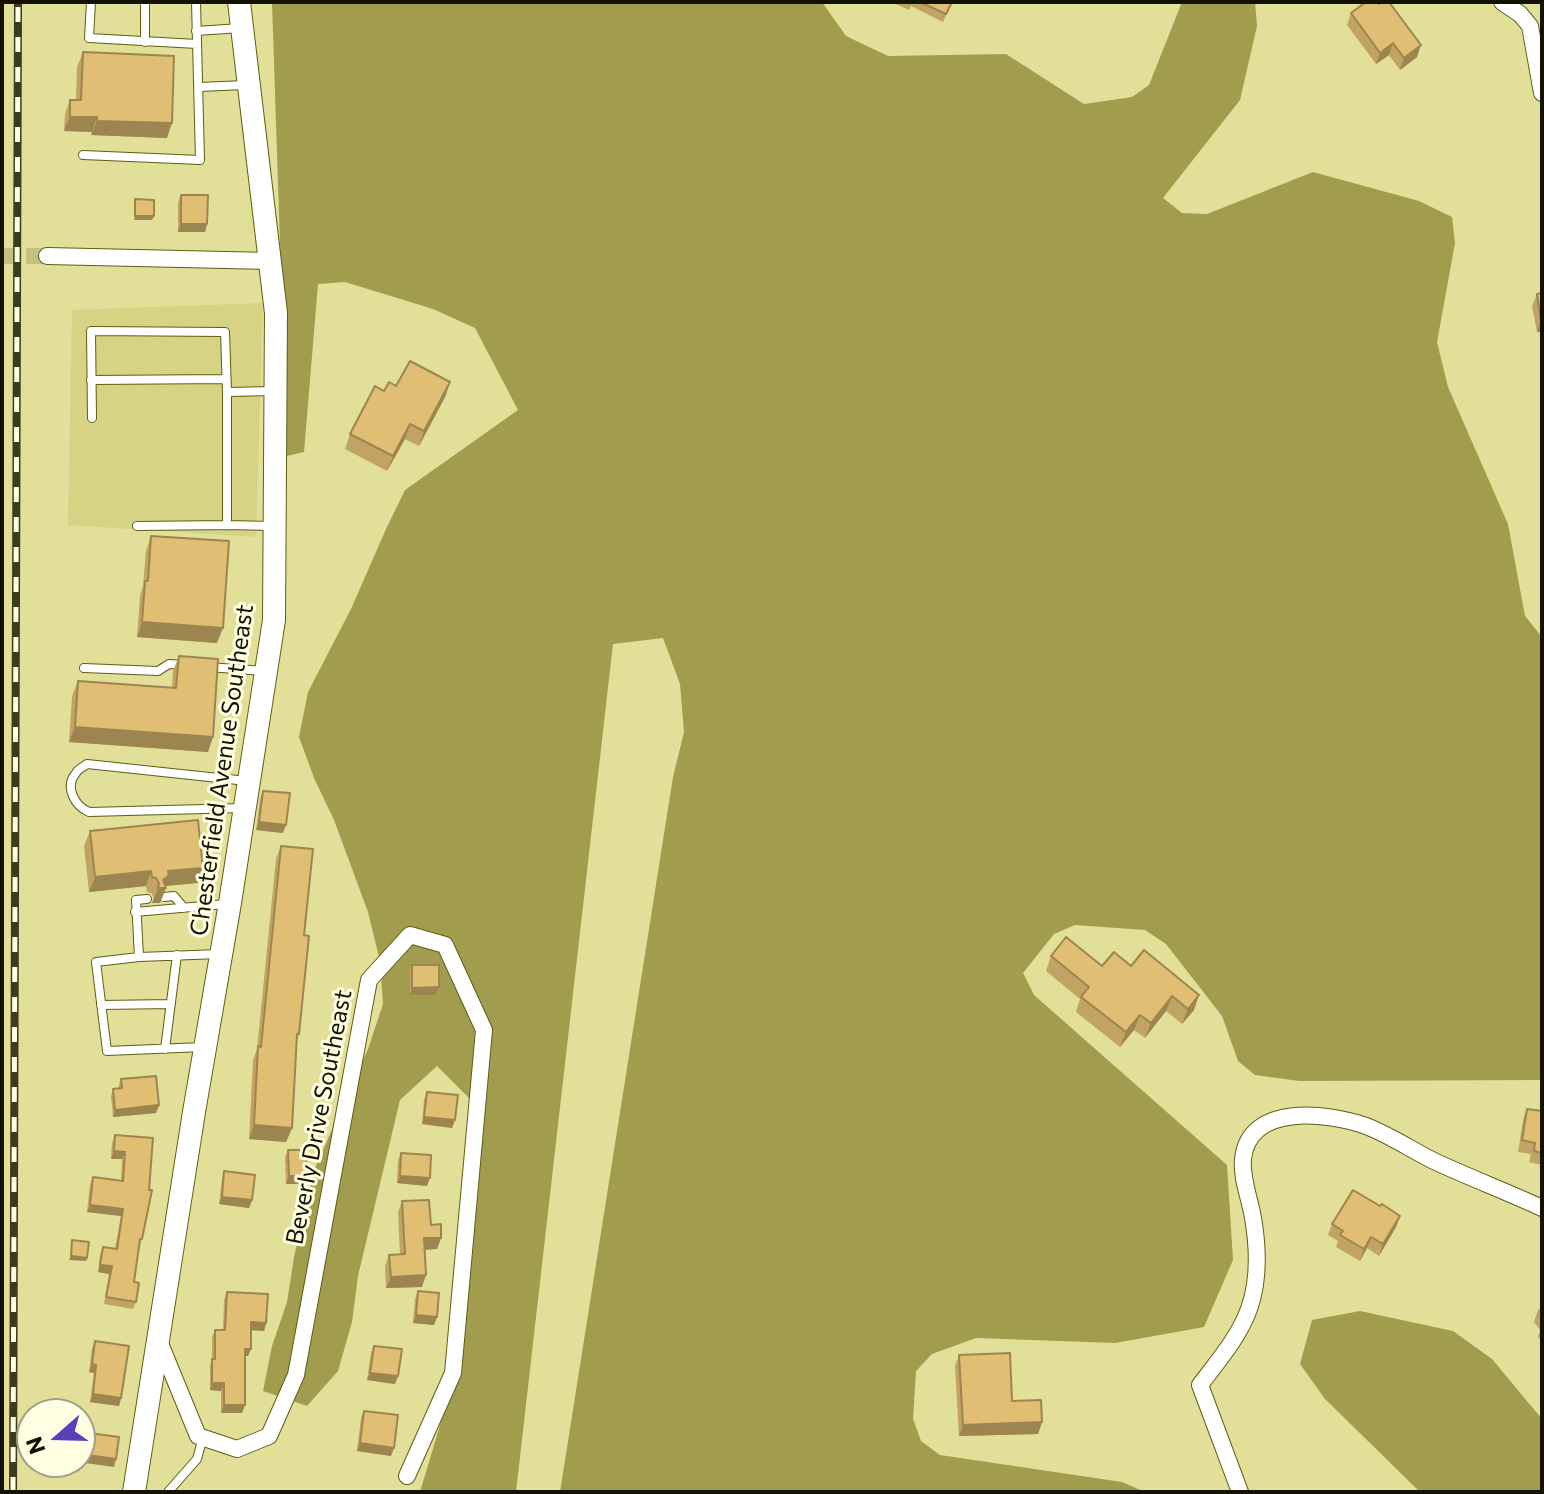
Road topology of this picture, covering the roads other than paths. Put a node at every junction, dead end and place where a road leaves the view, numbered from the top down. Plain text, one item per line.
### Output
1 (91, 2) edge
2 (145, 2) edge
3 (196, 2) edge
4 (239, 2) edge
5 (1502, 2) edge
6 (242, 28) junction
7 (196, 31) junction
8 (145, 42) junction
9 (197, 44) junction
10 (251, 85) junction
11 (199, 87) junction
12 (1542, 93) edge
13 (83, 155) dead end
14 (47, 256) tunnel mouth
15 (271, 261) junction
16 (226, 379) junction
17 (91, 380) junction
18 (276, 391) junction
19 (227, 392) junction
20 (92, 418) dead end
21 (227, 525) junction
22 (137, 526) dead end
23 (275, 526) junction
24 (84, 668) dead end
25 (266, 671) junction
26 (248, 781) junction
27 (244, 808) junction
28 (164, 897) edge
29 (147, 899) dead end
30 (230, 903) junction
31 (184, 908) junction
32 (135, 912) junction
33 (221, 954) junction
34 (177, 955) junction
35 (139, 957) junction
36 (171, 1004) junction
37 (101, 1005) junction
38 (205, 1047) junction
39 (165, 1049) junction
40 (1542, 1208) edge
41 (159, 1341) junction
42 (203, 1437) junction
43 (407, 1476) dead end
44 (134, 1492) edge
45 (168, 1492) edge
46 (1240, 1492) edge

1 - 8 lane
2 - 8 lane
3 - 7 lane
4 - 6 street, Chesterfield Avenue Southeast
5 - 12 street
6 - 7 lane
6 - 10 street, Chesterfield Avenue Southeast
7 - 9 lane
8 - 9 lane
9 - 11 lane
10 - 11 lane
10 - 15 street, Chesterfield Avenue Southeast
11 - 13 lane
14 - 15 street
15 - 18 street, Chesterfield Avenue Southeast
16 - 17 lane
16 - 17 lane
16 - 19 lane
17 - 20 lane
18 - 19 lane
18 - 23 street, Chesterfield Avenue Southeast
19 - 21 lane
21 - 22 lane
21 - 23 lane
23 - 25 street, Chesterfield Avenue Southeast
24 - 25 lane
25 - 26 street, Chesterfield Avenue Southeast
26 - 27 street, Chesterfield Avenue Southeast
26 - 27 lane
27 - 30 street, Chesterfield Avenue Southeast
28 - 31 lane
29 - 32 lane
30 - 31 lane
30 - 33 street, Chesterfield Avenue Southeast
31 - 32 lane
32 - 35 lane
33 - 34 lane
33 - 38 street, Chesterfield Avenue Southeast
34 - 35 lane
34 - 36 lane
35 - 37 lane
36 - 37 lane
36 - 39 lane
37 - 39 lane
38 - 39 lane
38 - 41 street, Chesterfield Avenue Southeast
40 - 46 street
41 - 42 street
41 - 44 street, Chesterfield Avenue Southeast
42 - 43 street, Beverly Drive Southeast
42 - 45 lane

